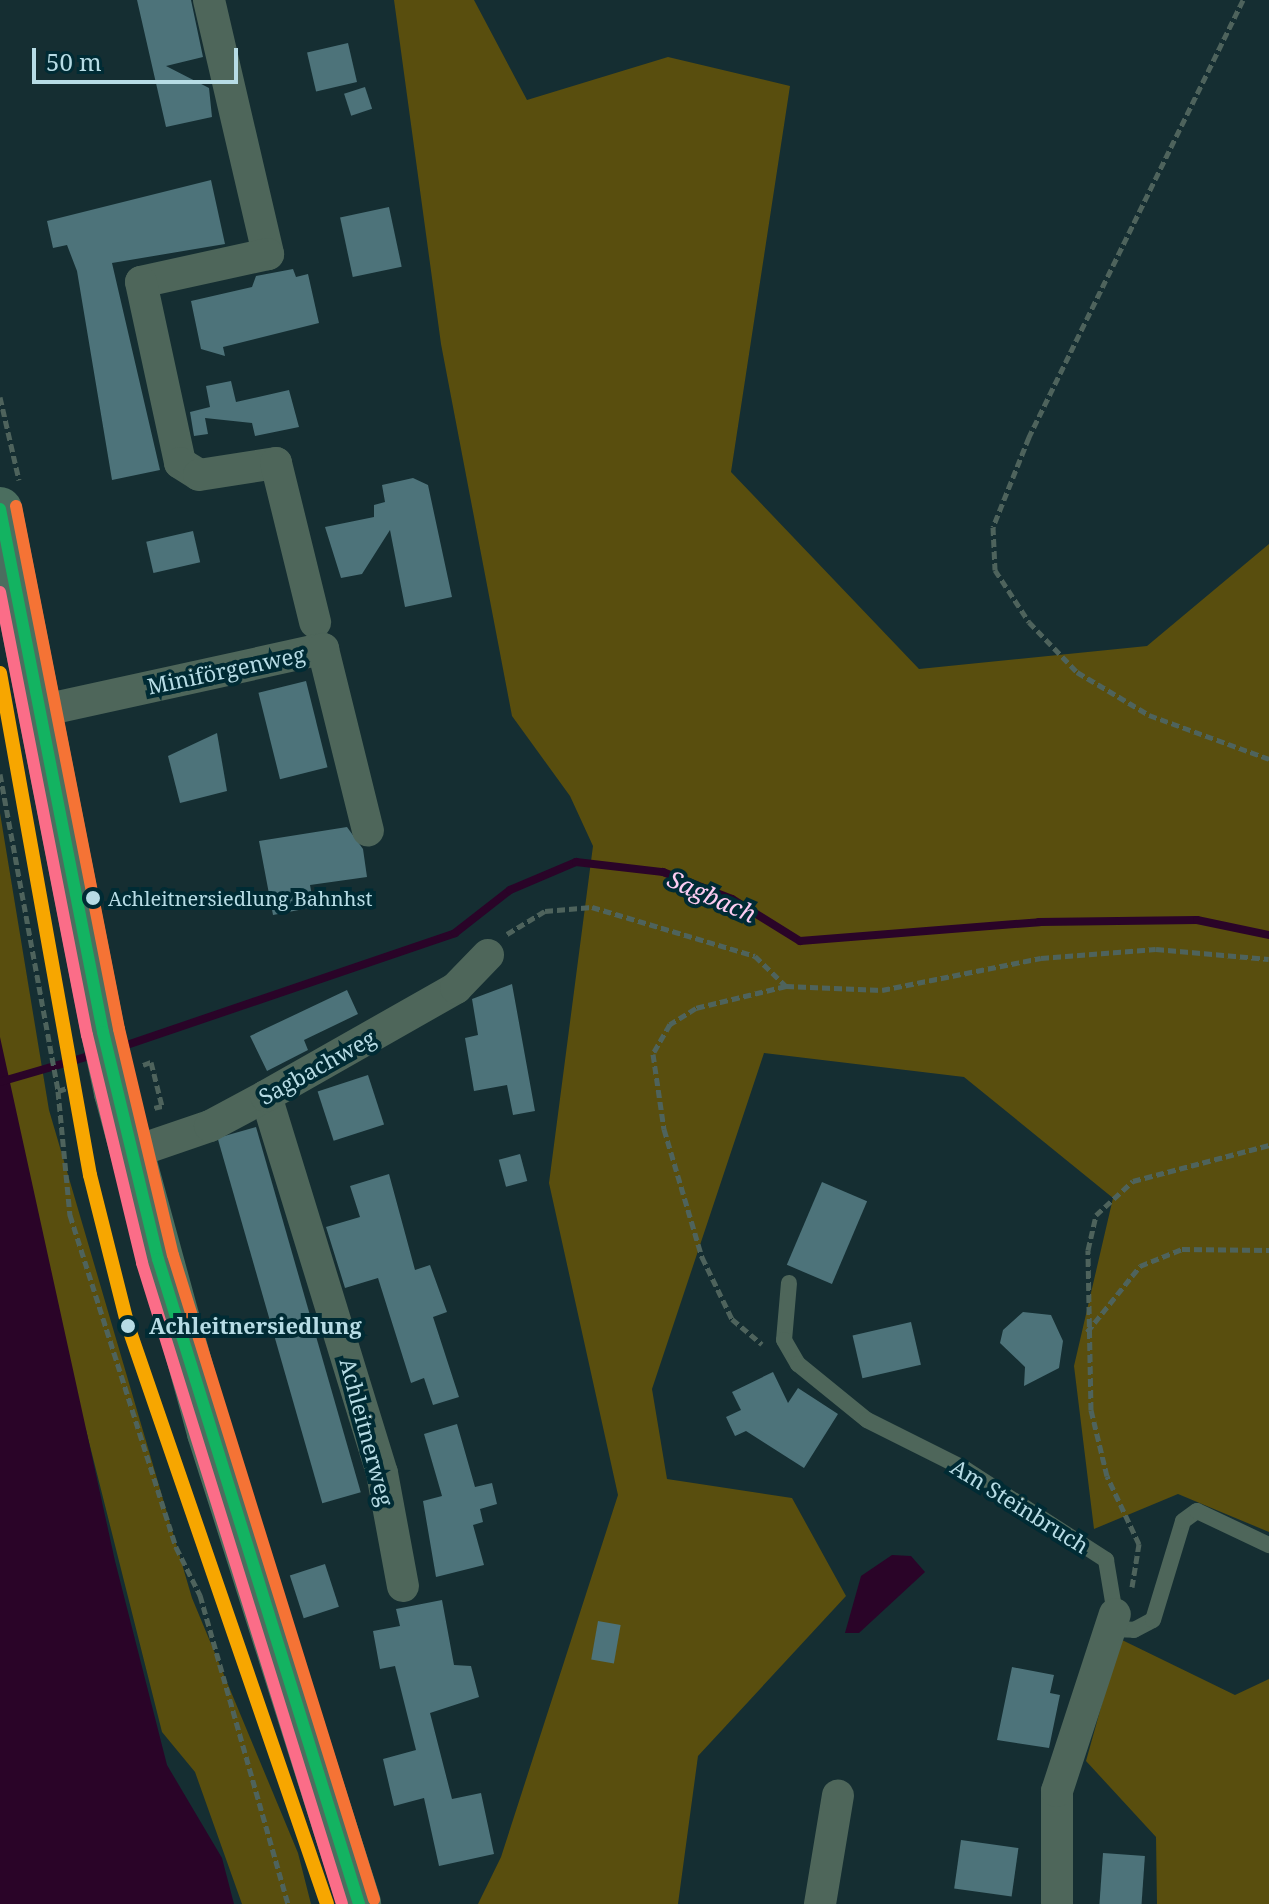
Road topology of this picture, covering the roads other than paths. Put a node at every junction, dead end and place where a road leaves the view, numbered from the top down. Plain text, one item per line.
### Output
1 (209, 0) edge
2 (0, 509) edge
3 (315, 622) dead end
4 (40, 711) junction
5 (368, 831) dead end
6 (488, 955) road end
7 (266, 1096) junction
8 (131, 1153) junction
9 (789, 1283) dead end
10 (1269, 1545) edge
11 (403, 1586) dead end
12 (1113, 1621) junction
13 (838, 1795) dead end
14 (359, 1904) edge
15 (820, 1904) edge
16 (1057, 1904) edge

1 - 3 street
2 - 4 main road
4 - 5 street, Miniförgenweg
4 - 8 main road, bridge
6 - 7 street, Sagbachweg
7 - 8 street, Sagbachweg
7 - 11 street, Achleitnerweg
8 - 14 main road
9 - 12 lane, Am Steinbruch
10 - 12 lane
12 - 16 street, Am Steinbruch
13 - 15 street

